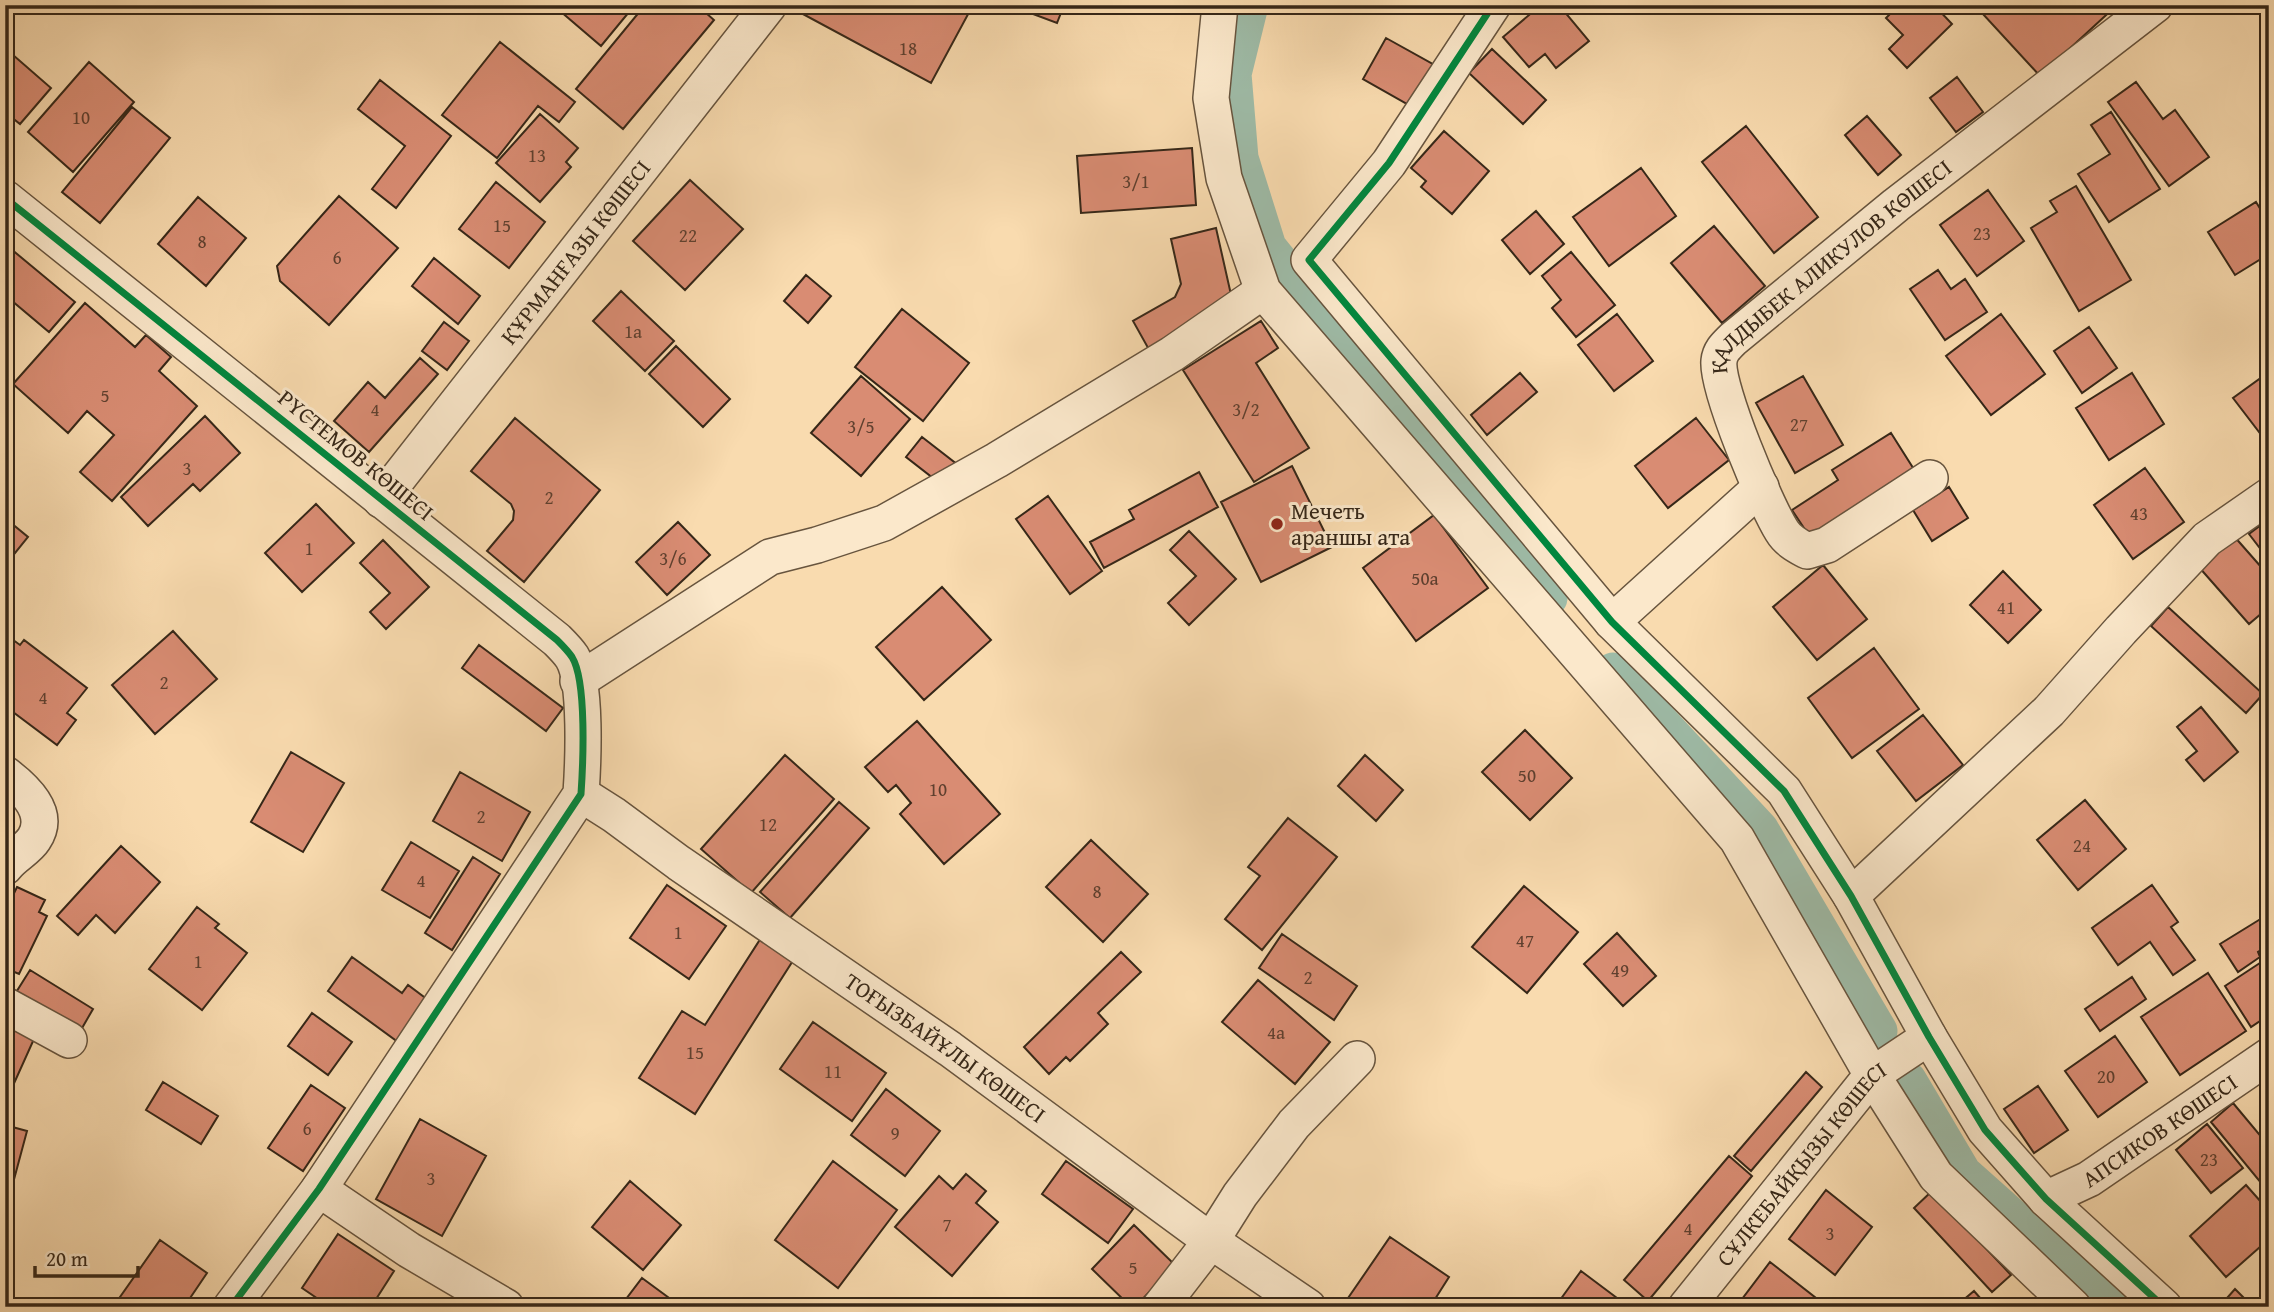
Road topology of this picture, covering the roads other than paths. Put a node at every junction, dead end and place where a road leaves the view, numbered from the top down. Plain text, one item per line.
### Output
1 (1220, 5) edge
2 (1493, 5) edge
3 (2155, 5) edge
4 (766, 6) edge
5 (5, 198) edge
6 (1263, 291) junction
7 (1930, 478) dead end
8 (1761, 487) junction
9 (2269, 496) edge
10 (381, 500) junction
11 (1612, 622) junction
12 (578, 681) junction
13 (5, 774) edge
14 (581, 794) junction
15 (5, 867) edge
16 (1851, 896) junction
17 (5, 1005) edge
18 (1929, 1037) junction
19 (69, 1040) dead end
20 (2269, 1056) edge
21 (1357, 1059) dead end
22 (1872, 1074) junction
23 (319, 1189) junction
24 (2046, 1199) junction
25 (1211, 1241) junction
26 (232, 1307) edge
27 (506, 1307) edge
28 (1160, 1307) edge
29 (1308, 1307) edge
30 (1685, 1307) edge
31 (2073, 1307) edge
32 (2164, 1307) edge

1 - 6 street
2 - 11 street
3 - 8 street, ҚАЛДЫБЕК АЛИКУЛОВ КӨШЕСІ
4 - 10 street, ҚҰРМАНҒАЗЫ КӨШЕСІ
5 - 10 street, РҮСТЕМОВ КӨШЕСІ
6 - 12 street
6 - 22 street
7 - 8 street, ҚАЛДЫБЕК АЛИКУЛОВ КӨШЕСІ
8 - 11 street
9 - 16 street
10 - 12 street, РҮСТЕМОВ КӨШЕСІ
11 - 16 street
12 - 14 street, РҮСТЕМОВ КӨШЕСІ
13 - 15 street
14 - 23 street
14 - 25 street, ТОҒЫЗБАЙҰЛЫ КӨШЕСІ
16 - 18 street
17 - 19 street
18 - 22 street, СҰЛКЕБАЙҚЫЗЫ КӨШЕСІ
18 - 24 street
20 - 24 street, АПСИКОВ КӨШЕСІ
21 - 25 street
22 - 30 street, СҰЛКЕБАЙҚЫЗЫ КӨШЕСІ
22 - 31 street
23 - 26 street
23 - 27 street
24 - 32 street
25 - 28 street
25 - 29 street, ТОҒЫЗБАЙҰЛЫ КӨШЕСІ

